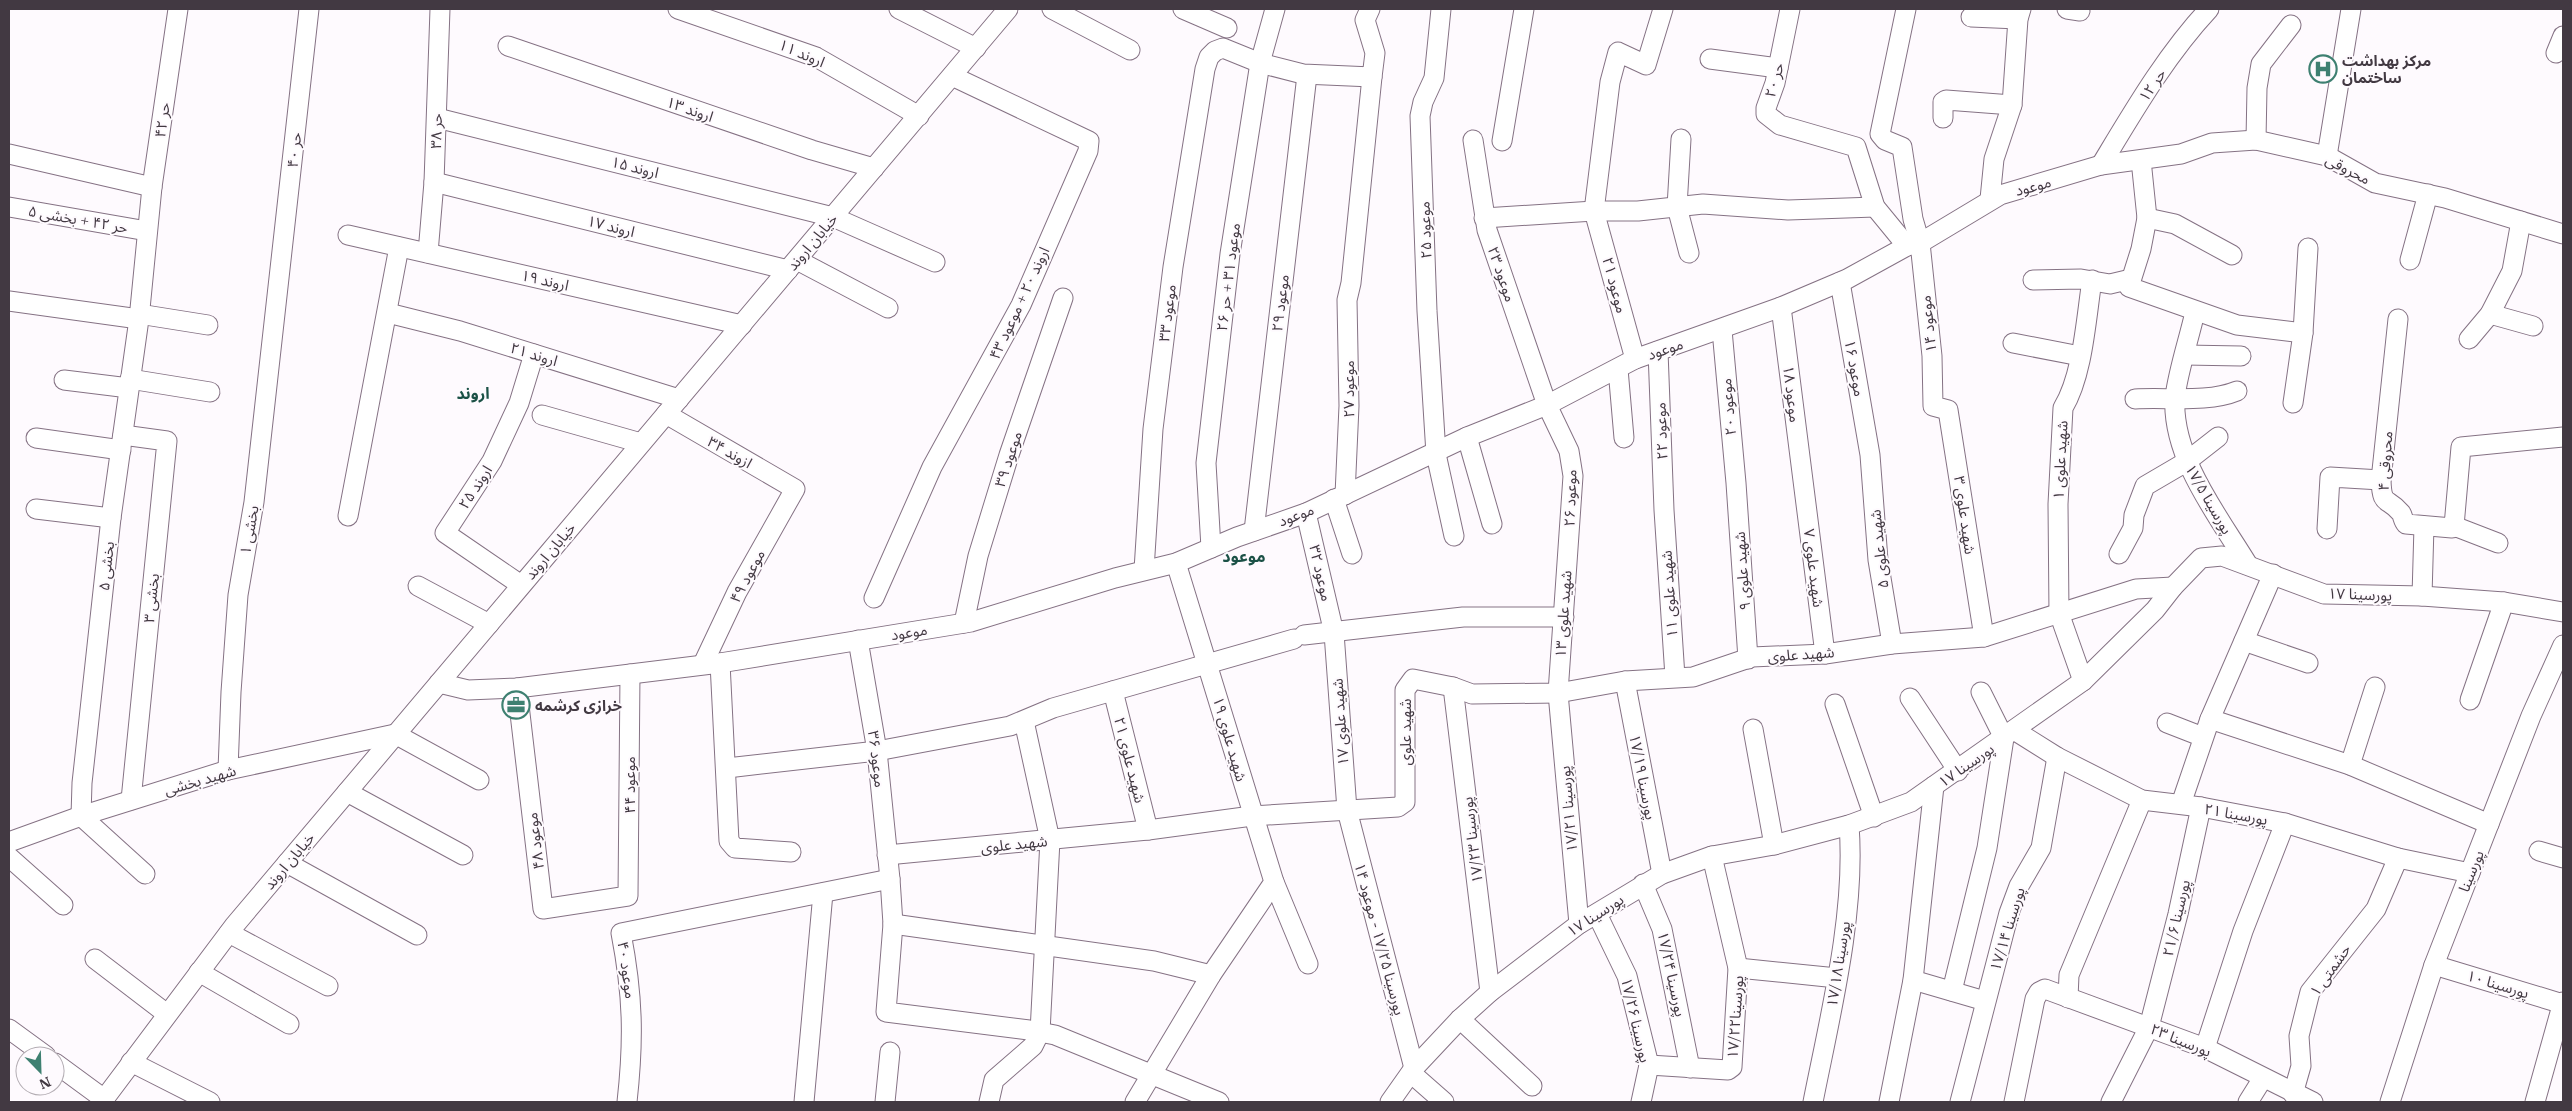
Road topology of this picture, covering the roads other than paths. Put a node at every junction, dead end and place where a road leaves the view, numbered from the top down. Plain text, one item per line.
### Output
1 (178, 9) edge
2 (309, 9) edge
3 (440, 9) edge
4 (678, 9) edge
5 (899, 9) edge
6 (1008, 9) edge
7 (1052, 9) edge
8 (1183, 9) edge
9 (1275, 9) edge
10 (1370, 9) edge
11 (1441, 9) edge
12 (1524, 9) edge
13 (1663, 9) edge
14 (1790, 9) edge
15 (1906, 9) edge
16 (2208, 9) edge
17 (2351, 9) edge
18 (2020, 14) edge
19 (1971, 17) dead end
20 (2291, 25) dead end
21 (1228, 28) dead end
22 (508, 46) dead end
23 (976, 48) junction
24 (1130, 50) dead end
25 (1710, 59) dead end
26 (1260, 63) junction
27 (1778, 68) junction
28 (1307, 75) junction
29 (952, 76) junction
30 (1372, 77) junction
31 (2012, 105) junction
32 (918, 116) junction
33 (437, 118) junction
34 (1943, 118) dead end
35 (1681, 139) dead end
36 (1473, 140) dead end
37 (2256, 140) junction
38 (1502, 141) dead end
39 (9, 154) edge
40 (2327, 156) junction
41 (2141, 160) junction
42 (2101, 165) junction
43 (874, 168) junction
44 (434, 182) junction
45 (152, 187) junction
46 (2428, 194) junction
47 (1990, 199) junction
48 (9, 207) edge
49 (1677, 207) junction
50 (1875, 207) junction
51 (1594, 211) junction
52 (833, 217) junction
53 (1484, 218) junction
54 (2147, 218) junction
55 (2521, 221) junction
56 (147, 231) junction
57 (2563, 234) edge
58 (348, 235) dead end
59 (1913, 245) junction
60 (399, 246) junction
61 (2308, 248) dead end
62 (428, 253) junction
63 (1689, 253) dead end
64 (2232, 255) dead end
65 (2410, 260) dead end
66 (935, 262) dead end
67 (792, 265) junction
68 (2033, 280) dead end
69 (2092, 280) junction
70 (1840, 282) junction
71 (2130, 283) junction
72 (279, 290) joint
73 (1063, 298) dead end
74 (9, 301) edge
75 (1781, 307) junction
76 (888, 308) dead end
77 (2195, 312) junction
78 (388, 313) junction
79 (2490, 314) junction
80 (139, 316) junction
81 (2398, 319) dead end
82 (208, 325) dead end
83 (742, 325) junction
84 (2533, 326) dead end
85 (1722, 330) junction
86 (2303, 333) junction
87 (2469, 339) dead end
88 (2013, 343) dead end
89 (1658, 351) junction
90 (534, 354) junction
91 (2185, 355) junction
92 (2080, 356) junction
93 (2241, 356) dead end
94 (1635, 359) junction
95 (1618, 369) junction
96 (64, 380) dead end
97 (130, 383) junction
98 (210, 392) dead end
99 (2236, 392) dead end
100 (2175, 397) junction
101 (679, 399) junction
102 (2135, 399) dead end
103 (2294, 403) dead end
104 (1546, 405) junction
105 (1933, 406) joint
106 (666, 414) junction
107 (542, 415) dead end
108 (2218, 437) dead end
109 (2563, 437) edge
110 (36, 438) dead end
111 (1467, 438) junction
112 (1624, 438) dead end
113 (122, 442) junction
114 (641, 443) junction
115 (1436, 454) junction
116 (1870, 455) joint
117 (2186, 462) junction
118 (2382, 480) junction
119 (1803, 481) joint
120 (1736, 483) joint
121 (795, 489) joint
122 (1339, 497) junction
123 (36, 510) dead end
124 (1664, 510) joint
125 (1306, 513) junction
126 (348, 516) dead end
127 (111, 518) junction
128 (1492, 524) dead end
129 (2424, 526) junction
130 (2454, 526) junction
131 (2327, 529) dead end
132 (1254, 531) junction
133 (1568, 535) joint
134 (1454, 536) dead end
135 (2498, 543) dead end
136 (1212, 548) junction
137 (1352, 554) dead end
138 (2119, 554) dead end
139 (1176, 562) junction
140 (2248, 566) junction
141 (1144, 570) junction
142 (2273, 574) junction
143 (521, 585) junction
144 (418, 586) dead end
145 (2173, 587) junction
146 (2422, 596) junction
147 (874, 598) dead end
148 (2504, 602) junction
149 (2563, 612) edge
150 (2059, 613) junction
151 (1564, 617) junction
152 (964, 623) junction
153 (489, 624) junction
154 (1334, 633) junction
155 (1984, 637) junction
156 (858, 640) junction
157 (2244, 641) junction
158 (1892, 644) junction
159 (2563, 645) edge
160 (1825, 654) junction
161 (1748, 659) junction
162 (712, 663) junction
163 (1207, 663) junction
164 (2308, 663) dead end
165 (630, 674) junction
166 (1675, 678) junction
167 (1625, 680) junction
168 (2083, 681) junction
169 (439, 683) junction
170 (1453, 687) junction
171 (2375, 687) dead end
172 (517, 688) junction
173 (1113, 691) junction
174 (1981, 692) dead end
175 (1558, 693) junction
176 (1910, 698) dead end
177 (2470, 700) dead end
178 (1835, 704) dead end
179 (2210, 719) junction
180 (1024, 721) junction
181 (2167, 724) dead end
182 (1753, 729) dead end
183 (395, 734) junction
184 (2009, 734) junction
185 (2203, 738) junction
186 (877, 751) junction
187 (2057, 758) junction
188 (2350, 765) junction
189 (727, 768) junction
190 (228, 770) junction
191 (1958, 771) junction
192 (479, 780) dead end
193 (1934, 786) junction
194 (347, 792) junction
195 (131, 800) junction
196 (2142, 800) junction
197 (2181, 804) junction
198 (2201, 807) junction
199 (1347, 810) junction
200 (81, 816) junction
201 (1252, 816) junction
202 (1874, 817) junction
203 (2285, 823) junction
204 (2489, 824) junction
205 (1849, 825) junction
206 (1148, 830) junction
207 (1050, 840) junction
208 (9, 842) edge
209 (1774, 845) junction
210 (791, 852) dead end
211 (2539, 852) dead end
212 (463, 855) dead end
213 (887, 855) junction
214 (1712, 856) junction
215 (9, 857) edge
216 (2398, 858) junction
217 (2563, 858) edge
218 (286, 864) junction
219 (2470, 873) junction
220 (145, 874) dead end
221 (1662, 874) junction
222 (890, 879) junction
223 (1274, 882) junction
224 (1643, 884) junction
225 (823, 892) junction
226 (628, 896) joint
227 (63, 905) dead end
228 (1597, 914) junction
229 (893, 924) junction
230 (1579, 924) junction
231 (229, 933) junction
232 (417, 935) dead end
233 (1043, 944) junction
234 (94, 959) dead end
235 (1308, 964) dead end
236 (2434, 964) junction
237 (1738, 968) junction
238 (199, 972) junction
239 (1211, 975) junction
240 (1837, 978) junction
241 (1913, 980) junction
242 (328, 986) dead end
243 (1952, 990) junction
244 (1490, 992) junction
245 (2068, 998) junction
246 (1985, 1001) junction
247 (2562, 1009) edge
248 (167, 1014) junction
249 (1460, 1020) junction
250 (289, 1024) dead end
251 (2149, 1027) junction
252 (9, 1029) edge
253 (1040, 1032) junction
254 (32, 1046) edge
255 (2205, 1048) junction
256 (890, 1052) dead end
257 (131, 1062) junction
258 (1649, 1065) junction
259 (1690, 1068) junction
260 (1413, 1070) junction
261 (65, 1071) edge
262 (1152, 1076) junction
263 (2263, 1078) junction
264 (1532, 1086) dead end
265 (2292, 1094) junction
266 (103, 1100) edge
267 (210, 1102) edge
268 (627, 1102) edge
269 (804, 1102) edge
270 (885, 1102) edge
271 (989, 1102) edge
272 (1135, 1102) edge
273 (1219, 1102) edge
274 (1390, 1102) edge
275 (1444, 1102) edge
276 (1641, 1102) edge
277 (1813, 1102) edge
278 (1889, 1102) edge
279 (1960, 1102) edge
280 (2014, 1102) edge
281 (2111, 1102) edge
282 (2248, 1102) edge
283 (2313, 1102) edge
284 (2390, 1102) edge
285 (2535, 1102) edge

1 - 45 street, حر ۴۲
2 - 72 street, حر ۴۰
3 - 33 street, حر ۳۸
4 - 32 street, اروند ۱۱
5 - 23 street
6 - 23 street, خیابان اروند
7 - 24 street
8 - 21 street
9 - 26 street, موعود ۳۱ + حر ۲۶
10 - 30 street
11 - 115 street, موعود ۲۵
12 - 38 street
13 - 51 street
14 - 27 street, حر ۲۰
15 - 59 street, موعود ۱۴
16 - 42 street, حر ۱۲
17 - 40 street
18 - 19 street
18 - 31 street
20 - 37 street
22 - 43 street, اروند ۱۳
23 - 29 street, خیابان اروند
25 - 27 street
26 - 28 street
26 - 136 street, موعود ۳۱ + حر ۲۶
26 - 141 street, موعود ۳۳
27 - 50 street, حر ۲۰
28 - 30 street
28 - 132 street, موعود ۲۹
29 - 32 street, خیابان اروند
29 - 147 street, اروند ۲۰ + موعود ۴۳
30 - 122 street, موعود ۲۷
31 - 34 street
31 - 47 street
32 - 43 street, خیابان اروند
33 - 44 street, حر ۳۸
33 - 52 street, اروند ۱۵
35 - 49 street
36 - 53 street, موعود ۲۳
37 - 40 street, محروقی
37 - 41 street, محروقی
39 - 45 street
40 - 46 street, محروقی
41 - 42 street, محروقی
41 - 54 street
42 - 47 street, موعود
43 - 52 street, خیابان اروند
44 - 62 street, حر ۳۸
44 - 67 street, اروند ۱۷
45 - 56 street, حر ۴۲
46 - 55 street, محروقی
46 - 65 street
47 - 59 street, موعود
48 - 56 street, حر ۴۲ + بخشی ۵
49 - 50 street
49 - 51 street
49 - 63 street
50 - 59 street
51 - 53 street
51 - 94 street, موعود ۲۱
52 - 66 street, اروند ۱۵
52 - 67 street, خیابان اروند
53 - 104 street, موعود ۲۳
54 - 64 street
54 - 71 street
55 - 57 street, محروقی
55 - 79 street
56 - 80 street, بخشی ۵
58 - 60 street, اروند ۱۹
59 - 70 street, موعود
59 - 105 street, موعود ۱۴
60 - 62 street, اروند ۱۹
60 - 78 street
61 - 86 street
62 - 83 street, اروند ۱۹
67 - 76 street, اروند ۱۷
67 - 83 street, خیابان اروند
68 - 69 street
69 - 71 street
69 - 92 street, شهید علوی ۱
70 - 75 street, موعود
70 - 116 street, موعود ۱۶
71 - 77 street
72 - 190 street, بخشی ۱
73 - 152 street, موعود ۳۹
74 - 80 street
75 - 85 street, موعود
75 - 119 street, موعود ۱۸
77 - 86 street
77 - 91 street, پورسینا ۱۷/۵
78 - 90 street, اروند ۲۱
78 - 126 street
79 - 84 street
79 - 87 street
80 - 82 street
80 - 97 street, بخشی ۵
81 - 118 street, محروقی ۴
83 - 101 street, خیابان اروند
85 - 89 street, موعود
85 - 120 street, موعود ۲۰
86 - 103 street
88 - 92 street
89 - 94 street, موعود
89 - 124 street, موعود ۲۲
90 - 101 street, اروند ۲۱
90 - 143 street, اروند ۲۵
91 - 93 street
91 - 100 street, پورسینا ۱۷/۵
92 - 150 street, شهید علوی ۱
94 - 95 street, موعود
95 - 104 street, موعود
95 - 112 street
96 - 97 street
97 - 98 street
97 - 113 street, بخشی ۵
99 - 100 street
100 - 102 street
100 - 117 street, پورسینا ۱۷/۵
101 - 106 street, خیابان اروند
104 - 111 street, موعود
104 - 133 street, موعود ۲۶
105 - 155 street, شهید علوی ۳
106 - 114 street, خیابان اروند
106 - 121 street, ازوند ۳۴
107 - 114 street
108 - 117 street
109 - 130 street
110 - 113 street
111 - 115 street, موعود
111 - 128 street
113 - 127 street, بخشی ۵
113 - 195 street, بخشی ۳
114 - 143 street, خیابان اروند
115 - 122 street, موعود
115 - 134 street, موعود ۲۵
116 - 158 street, شهید علوی ۵
117 - 138 street
117 - 140 street, پورسینا ۱۷/۵
118 - 129 street, محروقی ۴
118 - 131 street
119 - 160 street, شهید علوی ۷
120 - 161 street, شهید علوی ۹
121 - 162 street, موعود ۴۹
122 - 125 street, موعود
122 - 137 street
123 - 127 street
124 - 166 street, شهید علوی ۱۱
125 - 132 street, موعود
125 - 154 street, موعود ۳۲
127 - 200 street, بخشی ۵
129 - 130 street, محروقی ۴
129 - 146 street
130 - 135 street
132 - 136 street, موعود
133 - 151 street, شهید علوی ۱۳
136 - 139 street, موعود
139 - 141 street, موعود
139 - 163 street, شهید علوی ۱۹
140 - 142 street, پورسینا ۱۷
140 - 145 street, پورسینا ۱۷
141 - 152 street, موعود
142 - 146 street, پورسینا ۱۷
142 - 157 street
143 - 153 street, خیابان اروند
144 - 153 street
145 - 150 street, شهید علوی
145 - 168 street, پورسینا ۱۷
146 - 148 street, پورسینا ۱۷
148 - 149 street, پورسینا ۱۷
148 - 177 street
150 - 155 street, شهید علوی
150 - 168 street, شهید علوی ۱
151 - 154 street
151 - 175 street, شهید علوی ۱۳
152 - 156 street, موعود
153 - 169 street, خیابان اروند
154 - 163 street
154 - 199 street, شهید علوی ۱۷
155 - 158 street, شهید علوی
156 - 162 street, موعود
156 - 186 street, موعود ۳۶
157 - 164 street
157 - 179 street
158 - 160 street, شهید علوی
159 - 204 street, پورسینا
160 - 161 street, شهید علوی
161 - 166 street, شهید علوی
162 - 165 street, موعود
162 - 189 street
163 - 173 street
163 - 201 street, شهید علوی ۱۹
165 - 172 street, موعود
165 - 226 street, موعود ۴۴
166 - 167 street, شهید علوی
167 - 175 street, شهید علوی
167 - 221 street, پورسینا ۱۷/۱۹
168 - 184 street, پورسینا ۱۷
169 - 172 street, موعود
169 - 183 street, خیابان اروند
170 - 175 street, شهید علوی
170 - 199 street, شهید علوی
170 - 244 street, پورسینا ۱۷/۲۳
171 - 188 street
172 - 226 street, موعود ۴۸
173 - 180 street
173 - 206 street, شهید علوی ۲۱
174 - 184 street
175 - 230 street, پورسینا ۱۷/۲۱
176 - 191 street
178 - 202 street
179 - 185 street
179 - 188 street
180 - 186 street
180 - 207 street
181 - 185 street
182 - 209 street
183 - 190 street, شهید بخشی
183 - 192 street
183 - 194 street, خیابان اروند
184 - 187 street, پورسینا ۲۱
184 - 191 street, پورسینا ۱۷
184 - 243 street
185 - 197 street
186 - 189 street
186 - 213 street, موعود ۳۶
187 - 196 street, پورسینا ۲۱
187 - 246 street, پورسینا ۱۷/۱۴
188 - 204 street
189 - 210 street
190 - 195 street, شهید بخشی
191 - 193 street, پورسینا ۱۷
193 - 202 street, پورسینا ۱۷
193 - 241 street
194 - 212 street
194 - 218 street, خیابان اروند
195 - 200 street, شهید بخشی
196 - 197 street, پورسینا ۲۱
196 - 245 street
197 - 198 street, پورسینا ۲۱
198 - 203 street, پورسینا ۲۱
198 - 251 street, پورسینا ۲۱/۶
199 - 201 street, شهید علوی
199 - 260 street, پورسینا ۱۷/۲۵ - موعود ۱۴
200 - 208 street, شهید بخشی
200 - 220 street
201 - 206 street, شهید علوی
201 - 223 street, شهید علوی ۱۹
202 - 205 street, پورسینا ۱۷
203 - 216 street, پورسینا ۲۱
203 - 255 street
204 - 219 street, پورسینا
205 - 209 street, پورسینا ۱۷
205 - 240 street, پورسینا ۱۷/۱۸
206 - 207 street, شهید علوی
207 - 213 street, شهید علوی
207 - 233 street
209 - 214 street, پورسینا ۱۷
211 - 217 street
213 - 222 street, موعود ۳۶
214 - 221 street, پورسینا ۱۷
214 - 237 street, پورسینا۱۷/۲۲
215 - 227 street
216 - 219 street, پورسینا ۲۱
216 - 265 street, حشمتی ۱
218 - 231 street, خیابان اروند
218 - 232 street
219 - 236 street, پورسینا
221 - 224 street, پورسینا ۱۷
222 - 225 street
222 - 229 street, موعود ۳۶
223 - 235 street, شهید علوی ۱۹
223 - 239 street
224 - 228 street, پورسینا ۱۷
224 - 259 street, پورسینا ۱۷/۲۴
225 - 268 street, موعود ۴۰
225 - 269 street
228 - 230 street, پورسینا ۱۷
228 - 258 street, پورسینا ۱۷/۲۶
229 - 233 street
229 - 253 street, موعود ۳۶
230 - 244 street, پورسینا ۱۷
231 - 238 street, خیابان اروند
231 - 242 street
233 - 239 street
233 - 253 street
234 - 248 street
236 - 247 street, پورسینا ۱۰
236 - 284 street, پورسینا
237 - 240 street
237 - 259 street, پورسینا۱۷/۲۲
238 - 248 street, خیابان اروند
238 - 250 street
239 - 262 street
240 - 277 street, پورسینا ۱۷/۱۸
241 - 243 street
241 - 278 street
243 - 246 street
244 - 249 street, پورسینا ۱۷
245 - 251 street, پورسینا ۲۳
245 - 280 street, پورسینا ۲۳
246 - 279 street, پورسینا ۱۷/۱۴
247 - 285 street
248 - 257 street, خیابان اروند
249 - 260 street, پورسینا ۱۷
249 - 264 street
251 - 255 street, پورسینا ۲۳
251 - 281 street, پورسینا ۲۱/۶
252 - 254 street
253 - 262 street
253 - 271 street
255 - 263 street, پورسینا ۲۳
256 - 270 street
257 - 266 street, خیابان اروند
257 - 267 street
258 - 259 street, پورسینا۱۷/۲۲
258 - 276 street, پورسینا ۱۷/۲۶
260 - 274 street, پورسینا ۱۷
260 - 275 street
261 - 266 street
262 - 272 street
262 - 273 street
263 - 265 street, پورسینا ۲۳
263 - 282 street
265 - 283 street, پورسینا ۲۳

